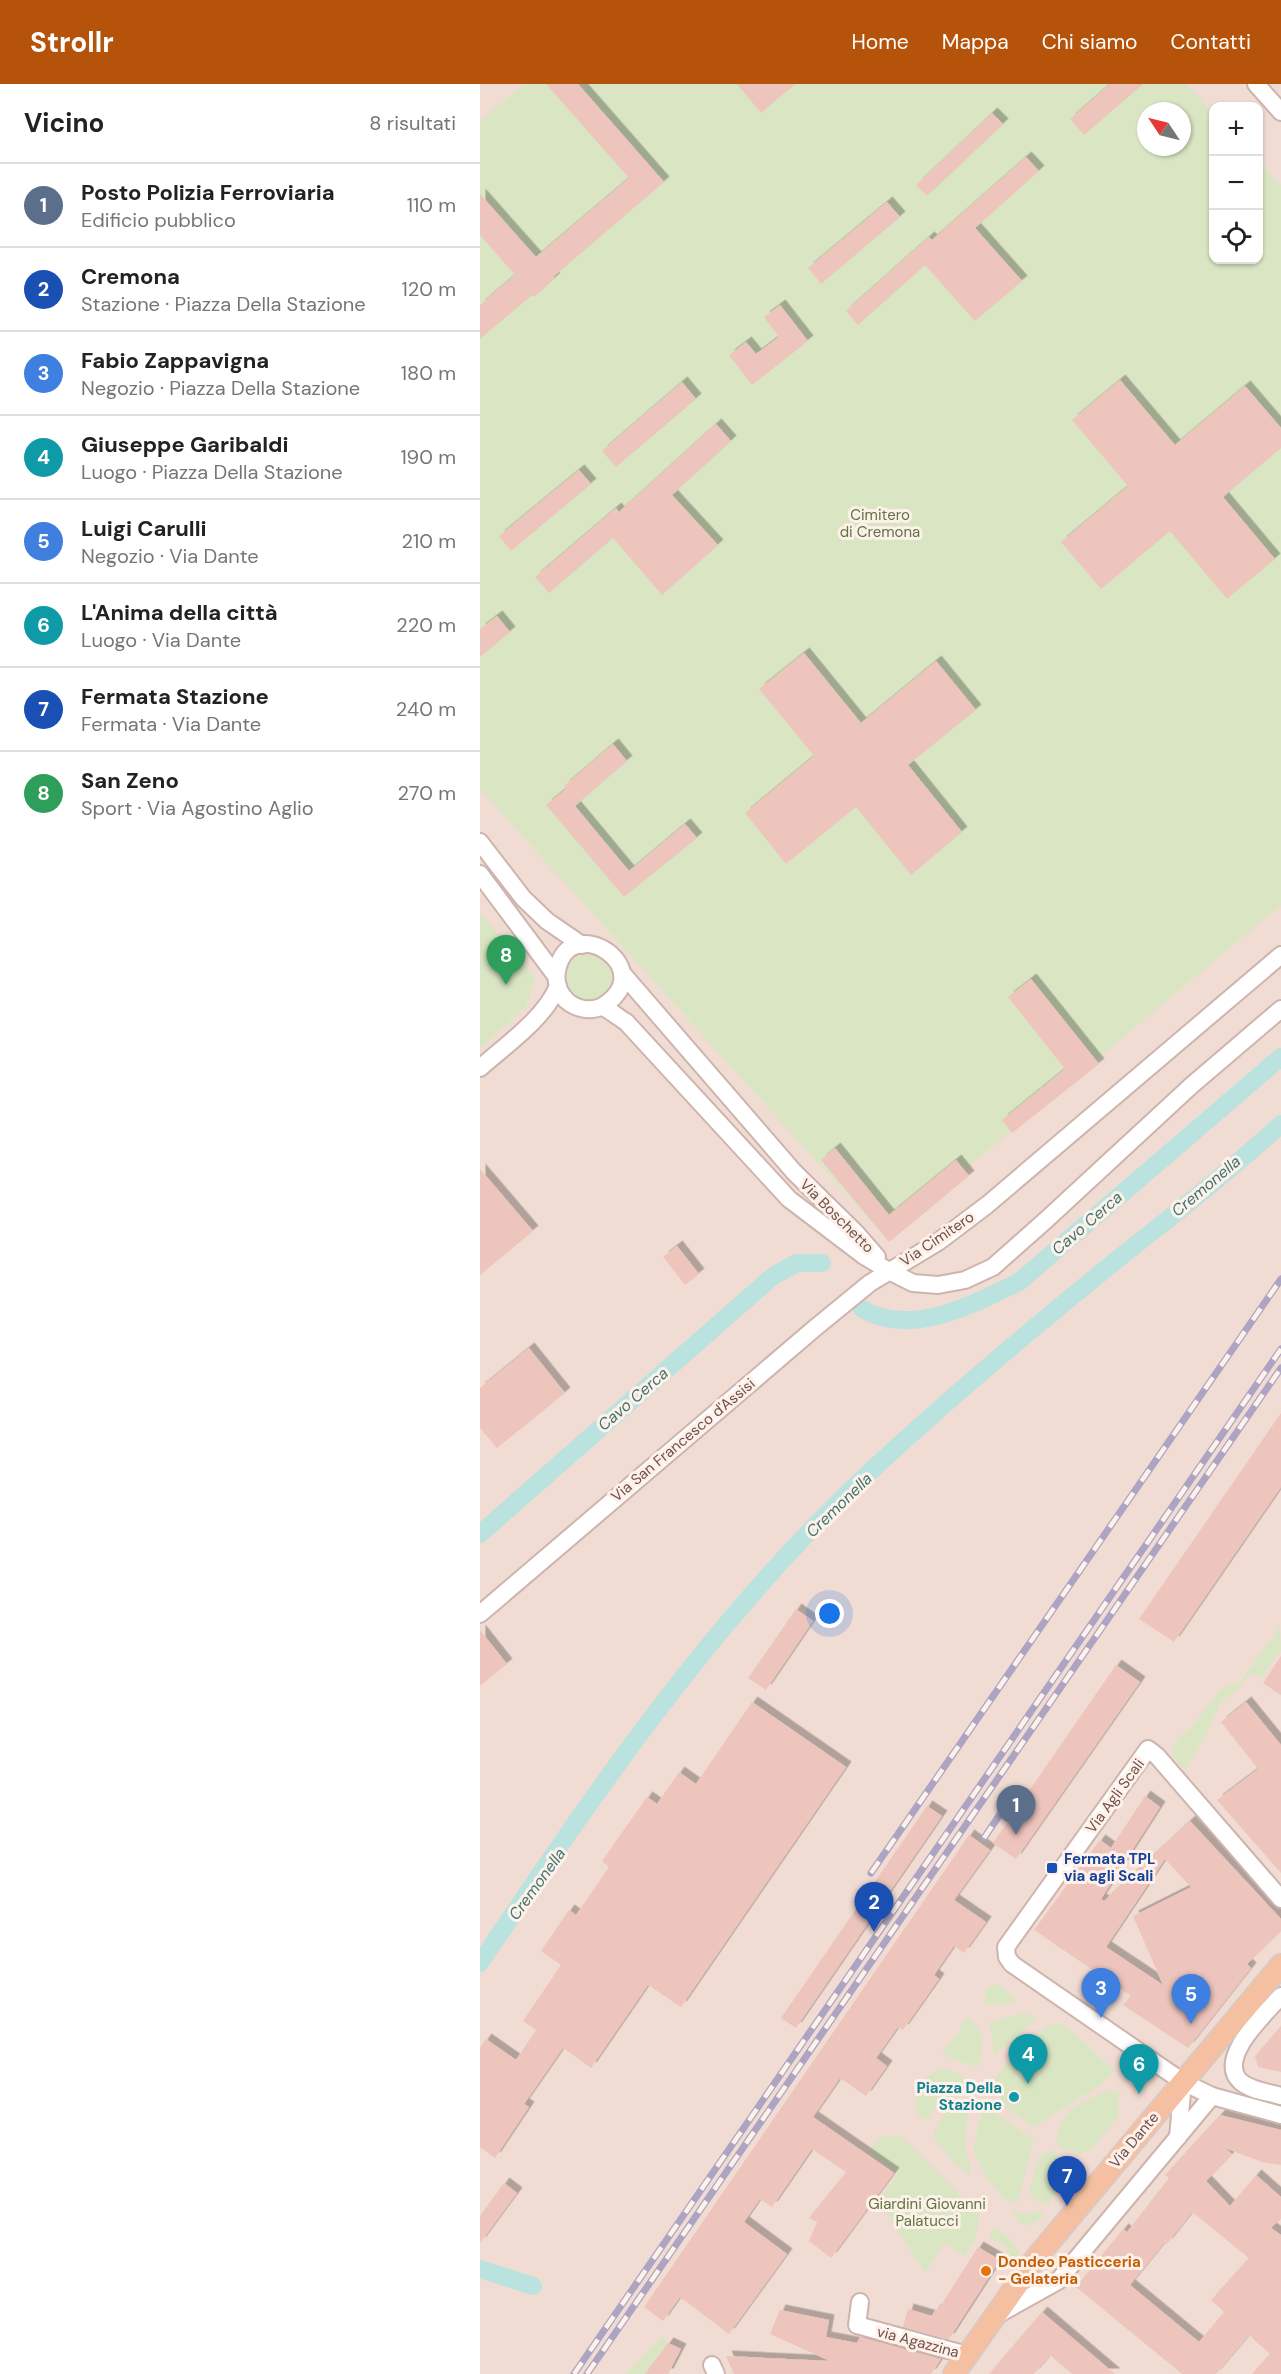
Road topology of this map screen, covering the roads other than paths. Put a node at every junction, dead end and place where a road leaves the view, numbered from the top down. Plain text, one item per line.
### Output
1 (1256, 84) edge
2 (1281, 112) edge
3 (480, 842) edge
4 (480, 874) edge
5 (582, 945) junction
6 (1281, 955) edge
7 (622, 973) junction
8 (557, 981) junction
9 (601, 1007) junction
10 (583, 1009) junction
11 (1281, 1010) edge
12 (538, 1017) junction
13 (480, 1068) edge
14 (889, 1271) junction
15 (480, 1614) edge
16 (1281, 1899) edge
17 (1281, 1965) edge
18 (1281, 1996) edge
19 (1184, 2082) junction
20 (1212, 2096) junction
21 (1281, 2096) edge
22 (1281, 2115) edge
23 (1178, 2137) junction
24 (860, 2302) dead end
25 (992, 2318) junction
26 (967, 2355) junction
27 (954, 2374) edge

1 - 2 street
3 - 5 street, Via Boschetto
4 - 8 street
5 - 7 street, Via Boschetto
5 - 8 street
6 - 14 street, Via Cimitero
7 - 9 street
7 - 14 street, Via Boschetto
8 - 10 street
8 - 12 street
9 - 10 street
9 - 14 street, Via Boschetto
10 - 12 street
11 - 14 street, Via Cimitero
12 - 13 street
14 - 15 street, Via San Francesco d'Assisi
16 - 19 street, Via Agli Scali
17 - 19 main road, Via Dante
18 - 21 street
19 - 20 street
19 - 23 street
19 - 25 main road, Via Dante
20 - 22 street
20 - 23 street, Via Dante
23 - 25 street, Via Dante
24 - 26 street, via Agazzina
25 - 26 main road, Via Dante
26 - 27 main road, Via Dante

